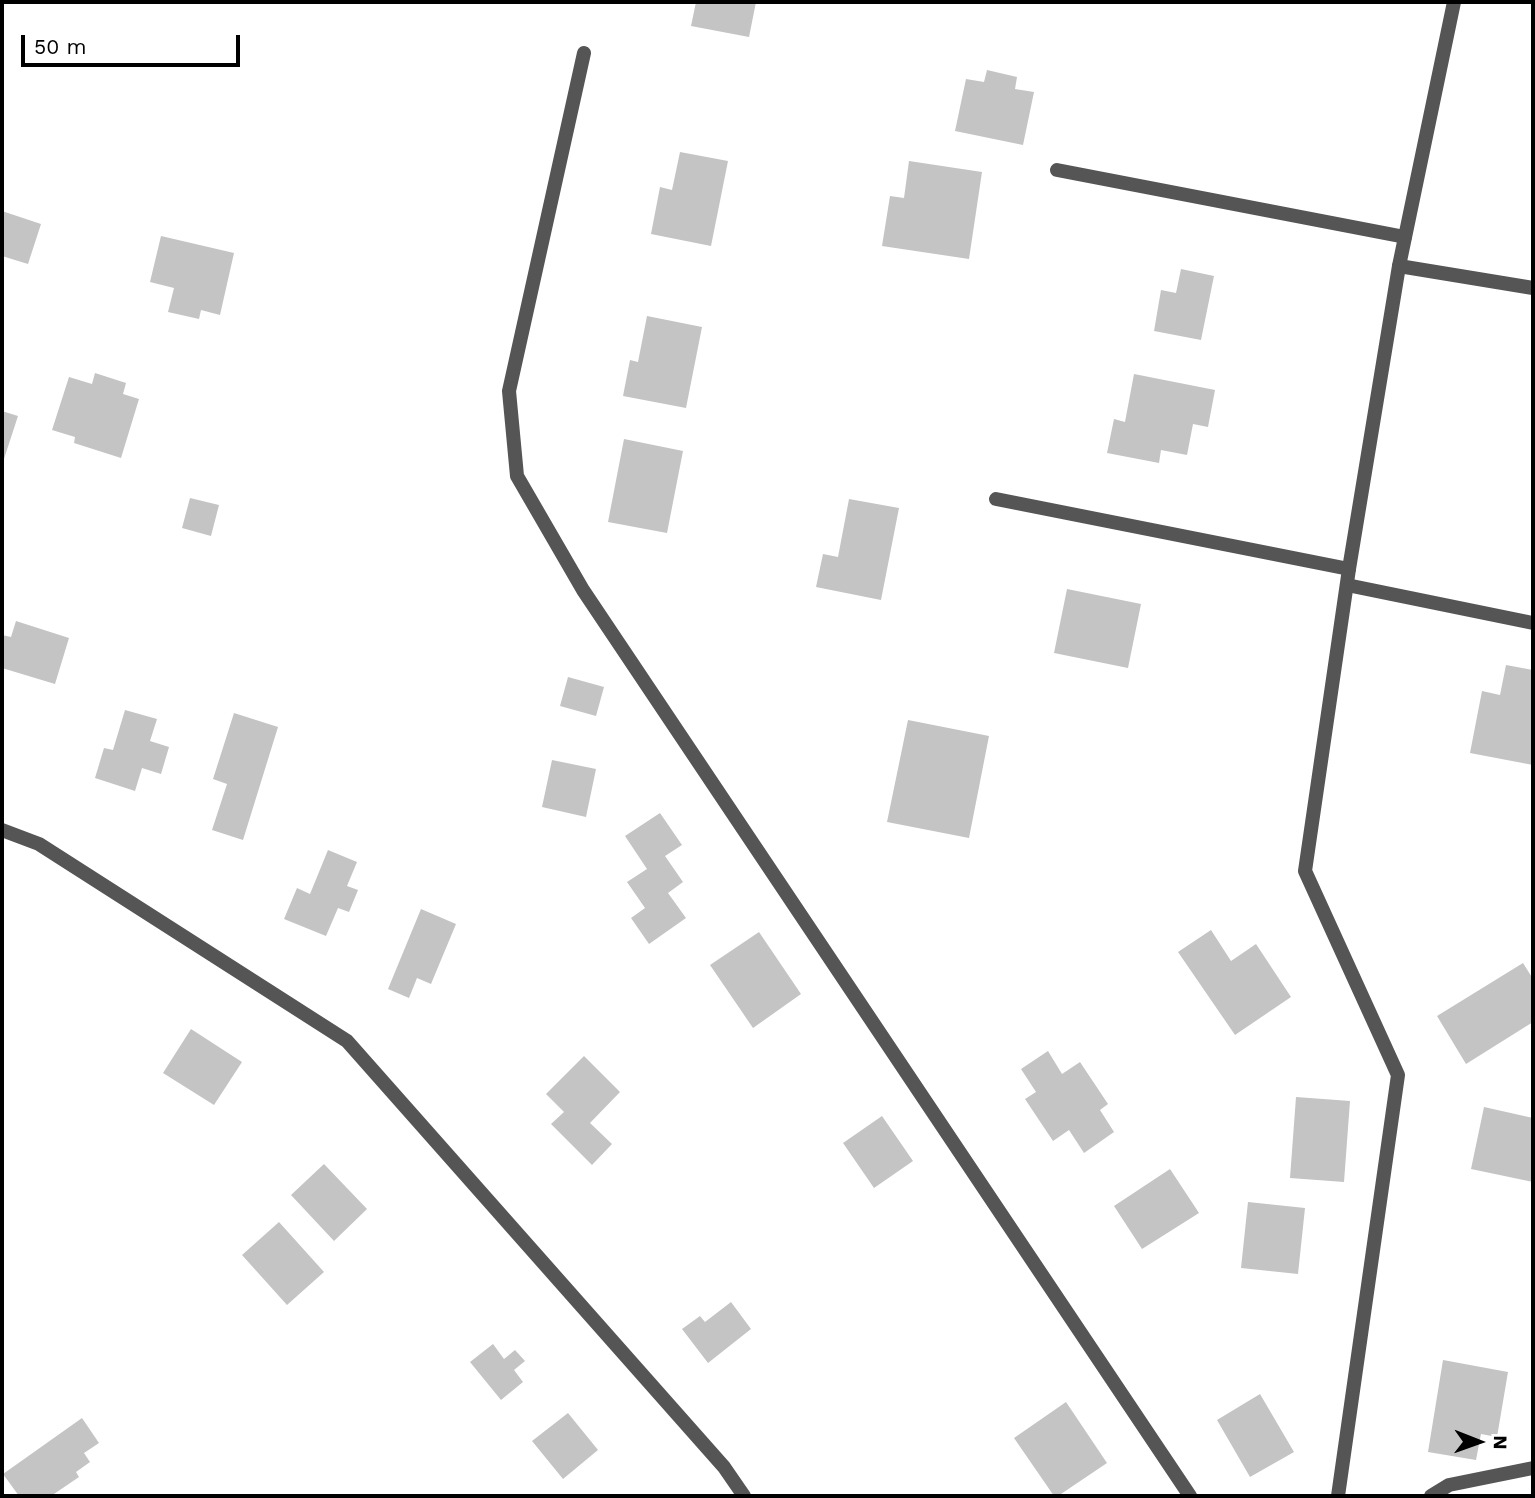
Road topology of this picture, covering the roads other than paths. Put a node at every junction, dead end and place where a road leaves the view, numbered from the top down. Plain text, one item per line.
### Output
1 (1454, 2) edge
2 (584, 53) dead end
3 (1057, 170) dead end
4 (1405, 237) junction
5 (1399, 266) junction
6 (1533, 288) edge
7 (996, 499) dead end
8 (1349, 569) junction
9 (1347, 585) junction
10 (1533, 623) edge
11 (2, 830) edge
12 (1533, 1468) edge
13 (744, 1496) edge
14 (1190, 1496) edge
15 (1339, 1496) edge
16 (1432, 1496) edge

1 - 4 street
2 - 14 street
3 - 4 street
4 - 5 street
5 - 6 street
5 - 8 street
7 - 8 street
8 - 9 street
9 - 10 street
9 - 15 street
11 - 13 street
12 - 16 street

